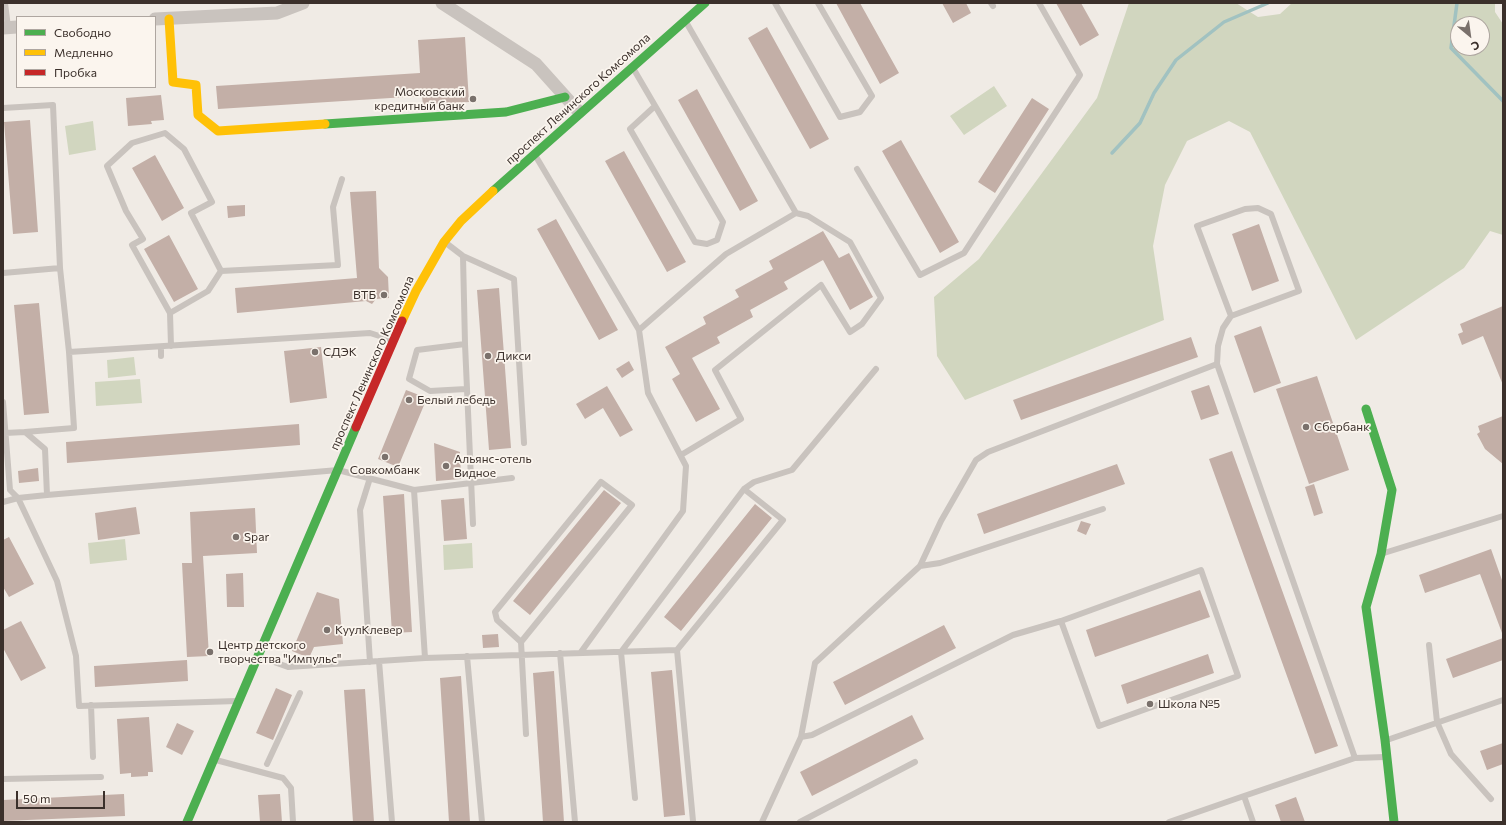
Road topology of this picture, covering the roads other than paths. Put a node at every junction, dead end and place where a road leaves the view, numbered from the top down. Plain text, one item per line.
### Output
1 (6, 3) edge
2 (303, 3) edge
3 (442, 3) edge
4 (705, 3) edge
5 (775, 3) edge
6 (818, 3) edge
7 (1039, 3) edge
8 (156, 19) edge
9 (169, 19) junction
10 (685, 20) junction
11 (9, 27) edge
12 (632, 66) junction
13 (565, 97) junction
14 (655, 106) junction
15 (3, 108) edge
16 (579, 112) junction
17 (534, 153) junction
18 (857, 169) dead end
19 (342, 179) dead end
20 (796, 213) junction
21 (444, 242) junction
22 (463, 256) junction
23 (60, 268) junction
24 (221, 271) junction
25 (3, 273) edge
26 (170, 313) junction
27 (1231, 316) junction
28 (639, 330) junction
29 (393, 340) junction
30 (465, 344) junction
31 (171, 346) junction
32 (161, 347) junction
33 (69, 352) junction
34 (161, 356) dead end
35 (1216, 364) junction
36 (876, 369) dead end
37 (466, 389) junction
38 (3, 402) edge
39 (1366, 409) dead end
40 (25, 432) junction
41 (5, 433) junction
42 (524, 443) dead end
43 (681, 455) junction
44 (338, 470) junction
45 (370, 478) junction
46 (512, 478) dead end
47 (471, 484) junction
48 (744, 489) junction
49 (414, 490) junction
50 (47, 495) junction
51 (18, 498) junction
52 (3, 502) edge
53 (1103, 509) dead end
54 (1503, 516) edge
55 (473, 524) dead end
56 (1381, 554) junction
57 (920, 566) junction
58 (1061, 621) junction
59 (521, 642) junction
60 (1430, 645) dead end
61 (677, 650) junction
62 (581, 652) junction
63 (621, 652) junction
64 (560, 653) junction
65 (521, 654) junction
66 (259, 656) junction
67 (467, 656) junction
68 (425, 658) junction
69 (379, 661) junction
70 (370, 662) junction
71 (300, 693) dead end
72 (1503, 700) edge
73 (239, 701) junction
74 (91, 705) junction
75 (1437, 722) junction
76 (526, 734) dead end
77 (801, 736) junction
78 (1385, 740) junction
79 (93, 757) dead end
80 (1387, 757) junction
81 (1355, 758) junction
82 (214, 759) junction
83 (915, 762) dead end
84 (267, 764) dead end
85 (101, 777) dead end
86 (3, 779) edge
87 (1244, 796) junction
88 (636, 798) dead end
89 (1491, 799) dead end
90 (693, 821) dead end
91 (187, 822) edge
92 (293, 822) edge
93 (392, 822) edge
94 (482, 822) edge
95 (575, 822) edge
96 (762, 822) edge
97 (800, 822) edge
98 (1170, 822) edge
99 (1253, 822) edge
100 (1394, 822) edge

1 - 11 lane
2 - 9 street
3 - 13 street
4 - 10 main road, проспект Ленинского Комсомола
5 - 6 lane
7 - 18 lane
8 - 9 street
9 - 13 main road
10 - 12 main road, проспект Ленинского Комсомола
10 - 20 lane
12 - 14 lane
12 - 16 main road, проспект Ленинского Комсомола
13 - 16 street
14 - 14 lane
15 - 23 lane
16 - 17 main road, проспект Ленинского Комсомола
17 - 21 main road, проспект Ленинского Комсомола
17 - 28 lane
19 - 24 lane
20 - 28 lane
20 - 43 lane
21 - 22 lane
21 - 29 main road, проспект Ленинского Комсомола
22 - 30 lane
22 - 42 lane
23 - 25 lane
23 - 33 lane
24 - 26 lane
24 - 26 lane
26 - 31 lane
27 - 27 lane
27 - 35 lane
28 - 43 lane
29 - 31 lane
29 - 44 main road, проспект Ленинского Комсомола
30 - 37 lane
30 - 37 lane
31 - 32 lane
32 - 33 lane
32 - 34 lane
33 - 40 lane
35 - 57 lane
35 - 81 lane
36 - 48 lane
37 - 47 lane
38 - 41 lane
39 - 56 main road
40 - 41 lane
40 - 50 lane
41 - 51 lane
43 - 62 lane
44 - 45 lane
44 - 50 lane
44 - 66 main road, проспект Ленинского Комсомола
45 - 49 lane
45 - 70 lane
46 - 47 lane
47 - 49 lane
47 - 55 lane
48 - 61 lane
48 - 63 lane
49 - 68 lane
50 - 51 lane
51 - 52 lane
51 - 74 lane
53 - 57 lane
54 - 56 lane
56 - 78 main road
57 - 77 lane
58 - 58 lane
58 - 77 lane
59 - 59 lane
59 - 65 lane
60 - 75 lane
61 - 63 lane
61 - 90 lane
62 - 63 lane
62 - 64 lane
63 - 88 lane
64 - 65 lane
64 - 95 lane
65 - 67 lane
65 - 76 lane
66 - 70 lane
66 - 73 main road, проспект Ленинского Комсомола
67 - 68 lane
67 - 94 lane
68 - 69 lane
69 - 70 lane
69 - 93 lane
71 - 84 lane
72 - 75 lane
73 - 74 lane
73 - 82 main road, проспект Ленинского Комсомола
74 - 79 lane
75 - 78 lane
75 - 89 lane
77 - 96 lane
78 - 80 main road
80 - 81 lane
80 - 100 main road
81 - 87 lane
82 - 91 main road, проспект Ленинского Комсомола
82 - 92 lane
83 - 97 lane
85 - 86 lane
87 - 98 lane
87 - 99 lane

